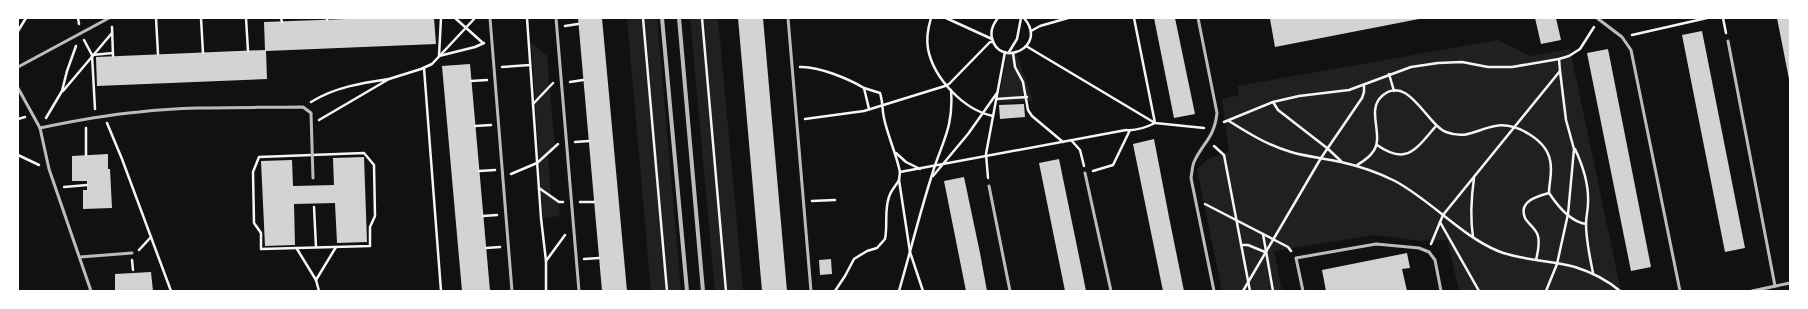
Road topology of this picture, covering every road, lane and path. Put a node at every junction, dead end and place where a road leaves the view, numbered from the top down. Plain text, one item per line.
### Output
1 (26, 18) edge
2 (109, 18) edge
3 (156, 18) edge
4 (201, 18) edge
5 (246, 18) edge
6 (281, 18) edge
7 (441, 18) edge
8 (455, 18) edge
9 (475, 18) edge
10 (490, 18) edge
11 (527, 18) edge
12 (556, 18) edge
13 (643, 18) edge
14 (662, 18) edge
15 (679, 18) edge
16 (702, 18) edge
17 (788, 18) edge
18 (931, 18) edge
19 (946, 18) edge
20 (998, 18) edge
21 (1021, 18) edge
22 (1024, 18) edge
23 (1068, 18) edge
24 (1134, 18) edge
25 (1198, 18) edge
26 (1707, 18) edge
27 (1723, 18) edge
28 (1598, 19) edge
29 (282, 22) dead end
30 (112, 26) dead end
31 (465, 28) junction
32 (18, 31) edge
33 (1031, 31) junction
34 (112, 33) junction
35 (81, 35) junction
36 (1622, 37) junction
37 (492, 40) junction
38 (993, 41) junction
39 (1728, 41) joint
40 (484, 43) junction
41 (492, 46) junction
42 (1026, 46) junction
43 (248, 51) dead end
44 (113, 53) junction
45 (203, 53) dead end
46 (1007, 53) junction
47 (1013, 53) junction
48 (158, 54) dead end
49 (92, 55) junction
50 (113, 56) dead end
51 (439, 56) junction
52 (1559, 59) junction
53 (530, 65) junction
54 (18, 67) edge
55 (792, 67) junction
56 (424, 68) junction
57 (494, 68) junction
58 (1560, 71) junction
59 (561, 74) junction
60 (1389, 74) junction
61 (389, 79) junction
62 (495, 80) junction
63 (583, 80) dead end
64 (471, 81) dead end
65 (561, 82) junction
66 (947, 85) junction
67 (1364, 86) junction
68 (18, 88) edge
69 (864, 88) junction
70 (951, 90) junction
71 (62, 91) junction
72 (998, 91) junction
73 (1394, 91) junction
74 (1027, 97) junction
75 (997, 99) junction
76 (1273, 102) junction
77 (533, 104) junction
78 (883, 104) junction
79 (303, 107) junction
80 (869, 109) junction
81 (982, 114) junction
82 (104, 116) junction
83 (993, 116) junction
84 (95, 117) junction
85 (86, 118) junction
86 (796, 120) junction
87 (1229, 121) junction
88 (311, 122) junction
89 (1155, 123) junction
90 (498, 125) junction
91 (475, 126) dead end
92 (1215, 126) junction
93 (1436, 126) junction
94 (40, 128) junction
95 (1204, 128) dead end
96 (1514, 128) junction
97 (1130, 130) junction
98 (566, 136) junction
99 (1071, 140) junction
100 (1209, 140) junction
101 (589, 141) dead end
102 (1064, 142) junction
103 (567, 143) junction
104 (1377, 145) junction
105 (1327, 148) junction
106 (1574, 149) junction
107 (896, 152) junction
108 (18, 154) edge
109 (86, 155) dead end
110 (312, 155) junction
111 (987, 157) junction
112 (1321, 158) junction
113 (1342, 162) junction
114 (537, 163) junction
115 (940, 166) junction
116 (1355, 166) junction
117 (935, 167) junction
118 (49, 169) junction
119 (920, 169) junction
120 (502, 170) junction
121 (479, 171) dead end
122 (900, 172) junction
123 (1085, 172) junction
124 (503, 177) junction
125 (1474, 177) junction
126 (313, 178) dead end
127 (931, 178) junction
128 (899, 180) junction
129 (87, 185) dead end
130 (989, 185) joint
131 (77, 186) dead end
132 (539, 188) junction
133 (1549, 193) junction
134 (1196, 199) junction
135 (835, 200) dead end
136 (572, 202) junction
137 (594, 202) dead end
138 (804, 202) junction
139 (314, 207) dead end
140 (506, 214) junction
141 (1568, 214) junction
142 (1443, 215) junction
143 (483, 216) dead end
144 (1237, 220) junction
145 (1440, 222) junction
146 (574, 223) junction
147 (1586, 224) junction
148 (1263, 234) junction
149 (151, 237) junction
150 (1473, 237) junction
151 (1273, 239) junction
152 (1241, 245) junction
153 (509, 246) junction
154 (316, 247) junction
155 (336, 247) junction
156 (296, 248) junction
157 (486, 248) dead end
158 (910, 252) junction
159 (1265, 252) junction
160 (1429, 252) junction
161 (132, 253) joint
162 (80, 257) junction
163 (599, 258) dead end
164 (1296, 258) junction
165 (577, 260) junction
166 (1536, 260) junction
167 (546, 262) junction
168 (1557, 264) junction
169 (1594, 274) junction
170 (316, 280) junction
171 (1248, 282) junction
172 (1790, 283) edge
173 (547, 284) junction
174 (1775, 286) junction
175 (91, 291) edge
176 (171, 291) edge
177 (319, 291) edge
178 (441, 291) edge
179 (512, 291) edge
180 (546, 291) edge
181 (549, 291) edge
182 (579, 291) edge
183 (667, 291) edge
184 (687, 291) edge
185 (703, 291) edge
186 (726, 291) edge
187 (811, 291) edge
188 (835, 291) edge
189 (899, 291) edge
190 (923, 291) edge
191 (1010, 291) edge
192 (1110, 291) edge
193 (1214, 291) edge
194 (1243, 291) edge
195 (1250, 291) edge
196 (1273, 291) edge
197 (1303, 291) edge
198 (1440, 291) edge
199 (1479, 291) edge
200 (1546, 291) edge
201 (1620, 291) edge
202 (1680, 291) edge
203 (1752, 291) edge

1 - 32 path
2 - 35 lane
3 - 48 path
4 - 45 path
5 - 43 path
6 - 29 path
7 - 51 path
8 - 31 path
9 - 31 path
10 - 37 lane
11 - 53 path
12 - 59 lane
13 - 183 path
14 - 184 street
15 - 185 street
16 - 186 path
17 - 55 lane
18 - 66 path
19 - 38 path
20 - 38 path
21 - 46 path
22 - 33 path
23 - 33 path
24 - 89 path
25 - 92 lane
26 - 36 path
27 - 39 path
28 - 36 lane
28 - 52 path
30 - 34 path
31 - 40 path
31 - 51 path
33 - 42 path
34 - 44 path
34 - 49 path
35 - 49 path
35 - 54 lane
35 - 71 path
36 - 202 lane
37 - 40 path
37 - 41 lane
38 - 46 path
38 - 66 path
39 - 174 lane
40 - 41 path
40 - 51 path
41 - 57 lane
42 - 47 path
42 - 89 path
44 - 49 path
44 - 50 path
46 - 47 path
46 - 72 path
47 - 74 path
49 - 71 path
49 - 84 path
51 - 56 path
52 - 58 path
52 - 60 path
53 - 57 path
53 - 77 path
55 - 69 path
55 - 86 lane
56 - 61 path
56 - 178 path
57 - 62 lane
58 - 96 path
58 - 106 path
59 - 65 lane
59 - 77 path
60 - 67 path
60 - 73 path
61 - 79 path
61 - 88 path
62 - 64 path
62 - 90 lane
63 - 65 path
65 - 98 lane
66 - 70 path
66 - 78 path
67 - 76 path
67 - 105 path
68 - 94 lane
69 - 78 path
69 - 80 path
70 - 81 path
70 - 117 path
71 - 94 path
72 - 75 path
72 - 81 path
73 - 93 path
73 - 104 path
74 - 75 path
74 - 102 path
75 - 83 path
76 - 87 path
76 - 105 path
77 - 114 path
78 - 80 path
78 - 107 path
79 - 82 lane
79 - 88 lane
80 - 86 path
81 - 83 path
81 - 115 path
82 - 84 lane
82 - 149 path
83 - 111 path
84 - 85 lane
85 - 94 lane
85 - 109 path
86 - 138 lane
87 - 92 path
87 - 112 path
88 - 110 lane
89 - 95 path
89 - 97 path
90 - 91 path
90 - 120 lane
92 - 100 lane
93 - 96 path
93 - 104 path
94 - 118 lane
96 - 125 path
96 - 133 path
97 - 99 path
97 - 123 path
98 - 103 lane
98 - 114 path
99 - 102 path
99 - 123 path
100 - 134 lane
100 - 144 path
101 - 103 path
102 - 111 path
103 - 136 lane
104 - 116 path
105 - 112 path
105 - 113 path
106 - 141 path
106 - 147 path
107 - 119 path
107 - 122 path
108 - 118 path
110 - 126 lane
110 - 155 path
110 - 156 path
111 - 115 path
111 - 130 path
112 - 113 path
112 - 151 path
113 - 116 path
114 - 124 path
114 - 132 path
115 - 117 path
115 - 127 path
116 - 142 path
117 - 119 path
117 - 127 path
118 - 162 lane
119 - 122 path
120 - 121 path
120 - 124 lane
122 - 128 path
123 - 192 lane
124 - 140 lane
125 - 142 path
125 - 150 path
127 - 158 path
128 - 158 path
128 - 188 path
129 - 131 path
130 - 191 lane
132 - 136 path
132 - 167 path
133 - 141 path
133 - 166 path
134 - 144 path
134 - 193 lane
135 - 138 path
136 - 137 path
136 - 146 lane
138 - 187 lane
139 - 154 path
140 - 143 path
140 - 153 lane
141 - 147 path
141 - 168 path
142 - 145 path
142 - 150 path
144 - 148 path
144 - 152 path
145 - 160 path
145 - 199 path
146 - 165 lane
146 - 167 path
147 - 169 path
148 - 151 path
148 - 159 path
149 - 161 path
149 - 176 path
150 - 166 path
151 - 159 path
151 - 164 path
152 - 159 path
152 - 171 path
153 - 157 path
153 - 179 lane
154 - 155 path
154 - 156 path
155 - 170 path
156 - 170 path
158 - 189 path
158 - 190 path
159 - 171 path
159 - 196 path
160 - 164 lane
160 - 198 lane
161 - 162 lane
162 - 175 lane
163 - 165 path
164 - 197 lane
165 - 182 lane
166 - 168 path
167 - 173 path
168 - 169 path
168 - 200 path
169 - 201 path
170 - 177 path
171 - 194 path
171 - 195 path
172 - 174 lane
173 - 180 path
173 - 181 path
174 - 203 lane

